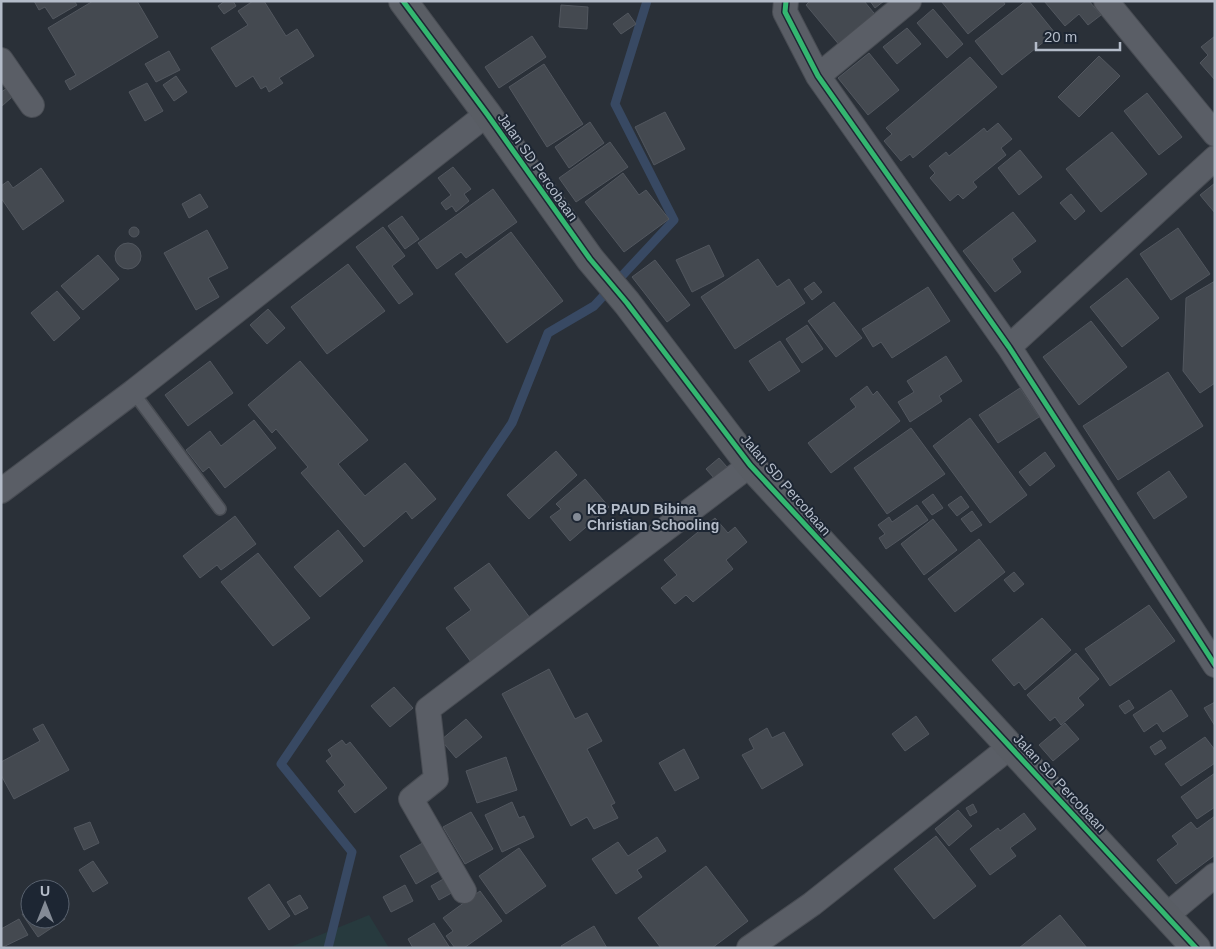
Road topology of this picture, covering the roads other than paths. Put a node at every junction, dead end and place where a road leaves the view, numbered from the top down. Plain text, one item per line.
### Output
1 (403, 1) edge
2 (786, 1) edge
3 (909, 1) edge
4 (1106, 1) edge
5 (1, 60) edge
6 (818, 76) junction
7 (32, 105) dead end
8 (487, 114) junction
9 (1215, 134) edge
10 (1215, 158) edge
11 (1009, 347) junction
12 (133, 392) junction
13 (750, 465) junction
14 (1, 491) edge
15 (220, 508) dead end
16 (1215, 665) edge
17 (1010, 747) junction
18 (1215, 875) edge
19 (464, 891) dead end
20 (1167, 915) junction
21 (749, 948) edge
22 (1196, 948) edge

1 - 8 street, Jalan SD Percobaan
2 - 6 street
3 - 6 street
4 - 9 street
5 - 7 street
6 - 11 street
8 - 12 street
8 - 13 street, Jalan SD Percobaan
10 - 11 street
11 - 16 street
12 - 14 street
12 - 15 lane
13 - 17 street, Jalan SD Percobaan
13 - 19 street
17 - 20 street, Jalan SD Percobaan
17 - 21 street
18 - 20 street
20 - 22 street, Jalan SD Percobaan

